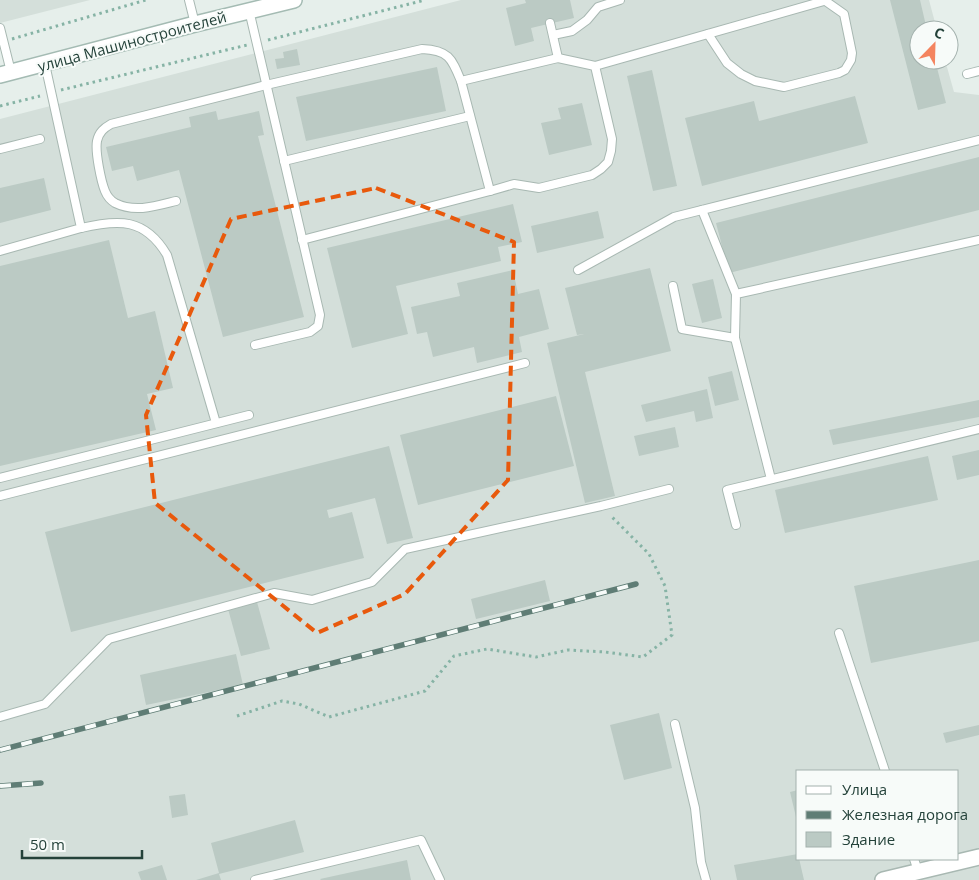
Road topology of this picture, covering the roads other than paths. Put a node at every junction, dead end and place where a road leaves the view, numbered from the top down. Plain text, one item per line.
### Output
1 (188, 0) edge
2 (294, 0) edge
3 (620, 0) edge
4 (824, 0) edge
5 (248, 10) junction
6 (550, 23) dead end
7 (195, 24) junction
8 (0, 28) edge
9 (708, 34) junction
10 (553, 35) junction
11 (558, 58) junction
12 (44, 64) junction
13 (595, 66) junction
14 (979, 71) edge
15 (6, 74) edge
16 (967, 74) dead end
17 (461, 81) junction
18 (266, 85) junction
19 (470, 116) junction
20 (40, 139) dead end
21 (979, 140) edge
22 (0, 149) edge
23 (284, 161) junction
24 (490, 191) junction
25 (176, 201) dead end
26 (702, 210) junction
27 (81, 228) junction
28 (302, 240) junction
29 (979, 240) edge
30 (0, 251) edge
31 (578, 270) dead end
32 (673, 286) dead end
33 (736, 294) junction
34 (736, 338) junction
35 (255, 345) dead end
36 (525, 363) dead end
37 (249, 415) dead end
38 (216, 423) junction
39 (979, 429) edge
40 (0, 478) edge
41 (771, 479) junction
42 (669, 489) dead end
43 (0, 496) edge
44 (736, 525) dead end
45 (840, 633) dead end
46 (0, 717) edge
47 (675, 724) dead end
48 (885, 770) edge
49 (979, 857) edge
50 (955, 860) edge
51 (959, 860) edge
52 (916, 865) edge
53 (255, 880) edge
54 (440, 880) edge
55 (706, 880) edge
56 (883, 880) edge

1 - 7 lane
2 - 5 main road, улица Машиностроителей
3 - 10 lane
4 - 9 lane
4 - 9 lane
5 - 7 main road, улица Машиностроителей
5 - 18 lane
6 - 10 lane
7 - 12 main road, улица Машиностроителей
8 - 15 lane
9 - 13 lane
10 - 11 lane
11 - 13 lane
11 - 17 lane
12 - 15 main road, улица Машиностроителей
12 - 27 lane
13 - 24 lane
14 - 16 lane
17 - 18 lane
17 - 19 lane
18 - 23 lane
18 - 25 lane
19 - 23 lane
19 - 24 lane
20 - 22 lane
21 - 26 lane
23 - 28 lane
24 - 28 lane
26 - 31 lane
26 - 33 lane
27 - 30 lane
27 - 38 lane
28 - 35 lane
29 - 33 lane
32 - 34 lane
33 - 34 lane
34 - 41 lane
36 - 43 lane
37 - 38 lane
38 - 40 lane
39 - 41 lane
41 - 44 lane
42 - 46 lane
45 - 48 lane
47 - 55 lane
49 - 51 main road
50 - 52 main road
52 - 56 main road
53 - 54 lane

